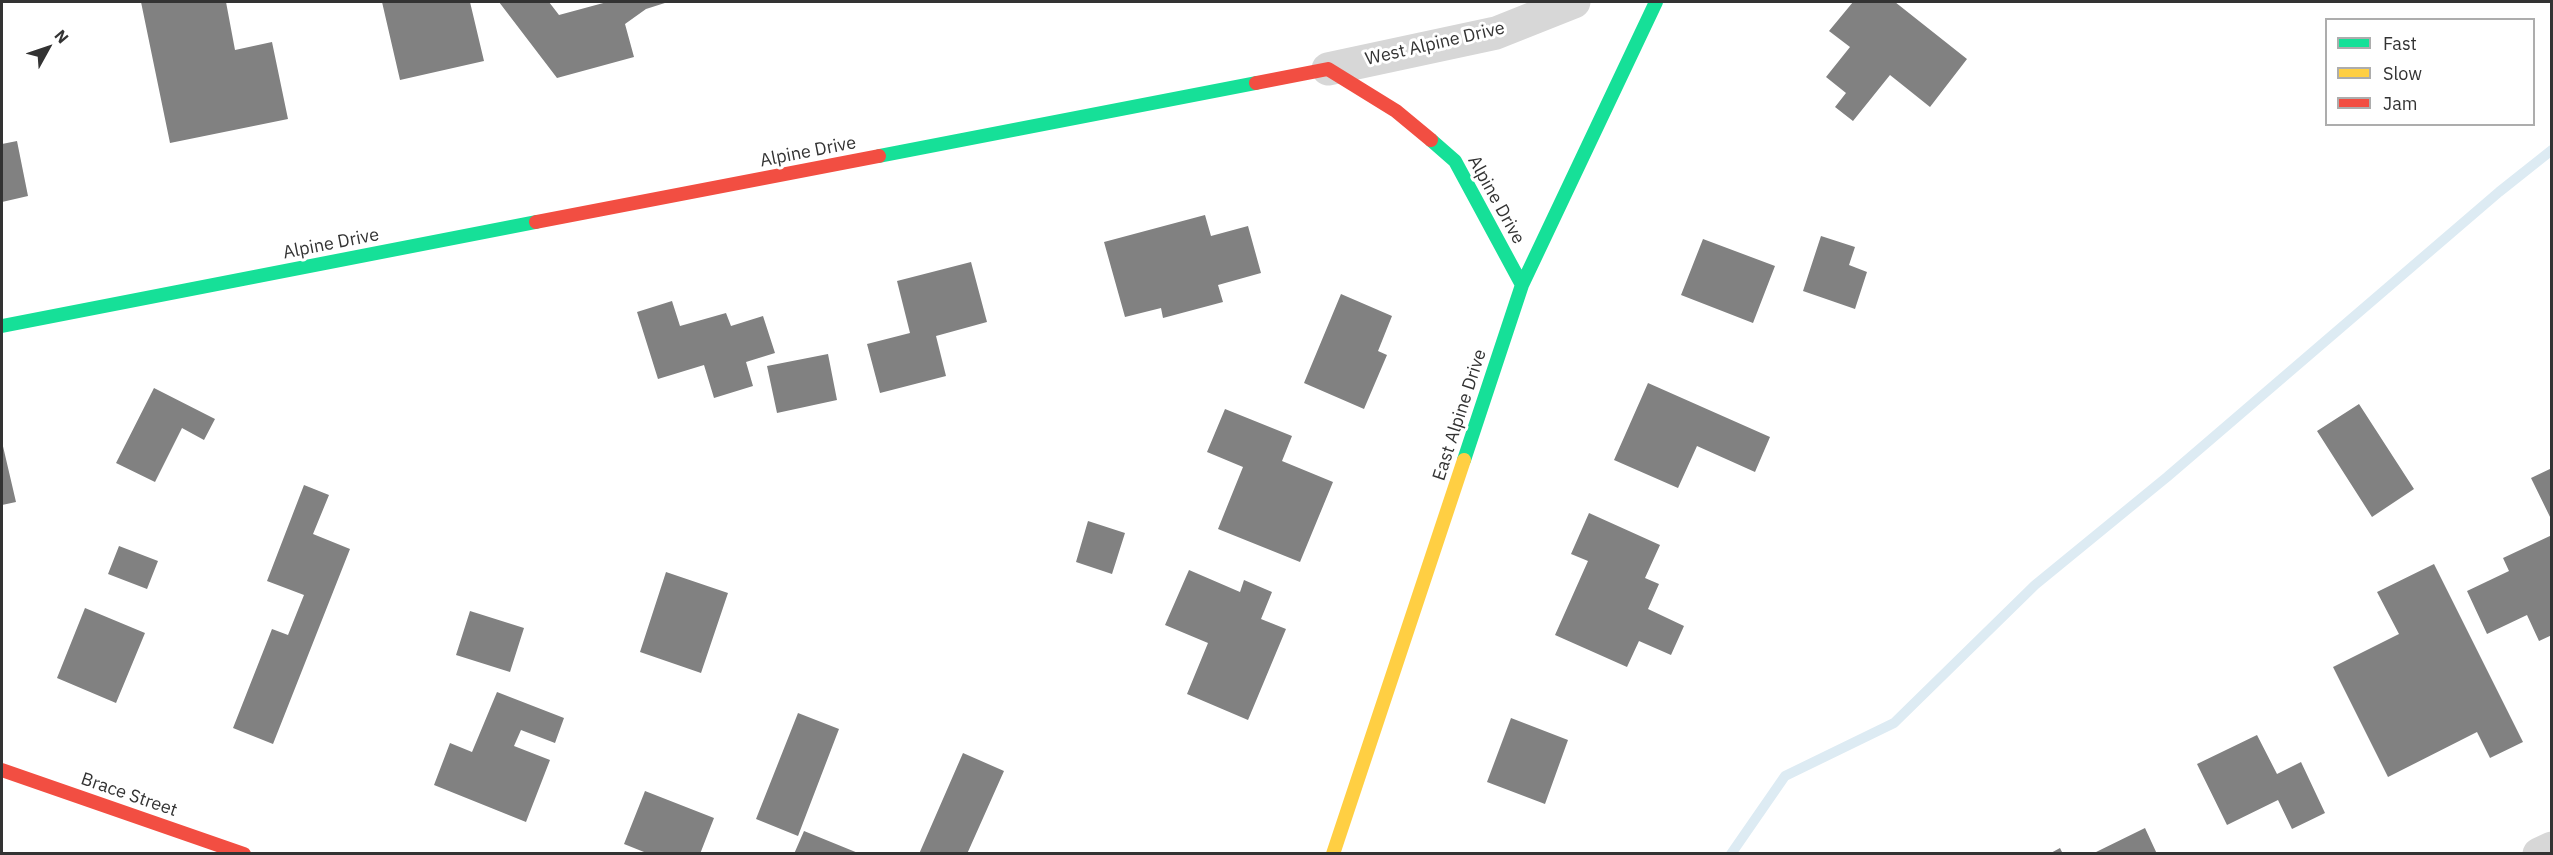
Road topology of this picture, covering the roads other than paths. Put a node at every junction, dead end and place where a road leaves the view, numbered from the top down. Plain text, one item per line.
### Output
1 (1574, 2) edge
2 (1656, 2) edge
3 (1328, 69) junction
4 (1522, 285) junction
5 (2, 326) edge
6 (2, 770) edge
7 (2552, 848) edge
8 (244, 854) edge
9 (1332, 854) edge
10 (2539, 854) edge

1 - 3 street, West Alpine Drive
2 - 4 street, East Alpine Drive
3 - 4 street, Alpine Drive
3 - 5 street, Alpine Drive
4 - 9 street, East Alpine Drive
6 - 8 street, Brace Street
7 - 10 street

